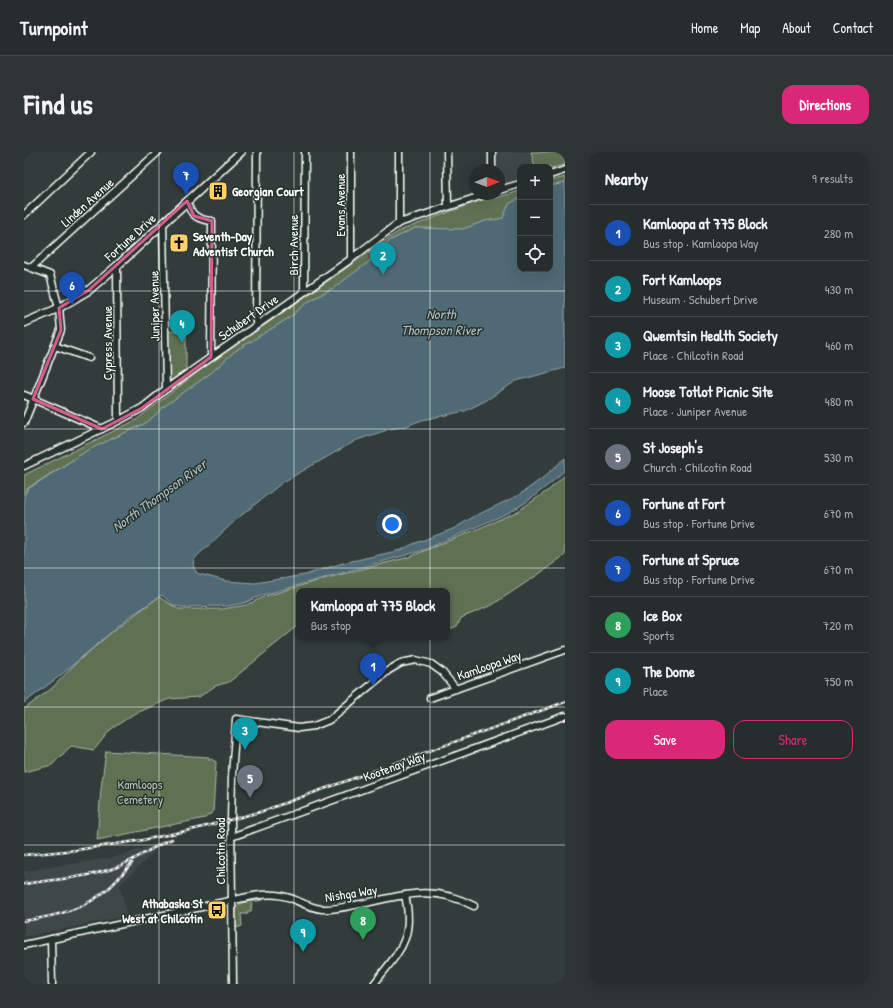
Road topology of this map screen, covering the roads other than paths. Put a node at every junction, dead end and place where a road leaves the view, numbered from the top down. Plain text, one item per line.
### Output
1 (91, 152) edge
2 (158, 152) edge
3 (241, 152) edge
4 (256, 152) edge
5 (305, 152) edge
6 (351, 152) edge
7 (399, 152) edge
8 (447, 152) edge
9 (492, 152) edge
10 (492, 164) edge
11 (565, 170) edge
12 (553, 174) edge
13 (517, 185) edge
14 (505, 188) edge
15 (469, 200) edge
16 (188, 201) junction
17 (448, 206) junction
18 (24, 215) edge
19 (164, 223) junction
20 (399, 223) junction
21 (351, 259) junction
22 (24, 266) edge
23 (117, 266) junction
24 (31, 268) junction
25 (304, 291) junction
26 (59, 308) junction
27 (24, 323) edge
28 (256, 324) junction
29 (55, 346) junction
30 (211, 357) junction
31 (89, 358) dead end
32 (166, 389) junction
33 (24, 395) edge
34 (34, 399) junction
35 (118, 421) junction
36 (24, 423) edge
37 (102, 429) junction
38 (24, 466) edge
39 (565, 650) edge
40 (456, 689) junction
41 (430, 698) dead end
42 (565, 716) edge
43 (236, 719) joint
44 (231, 837) junction
45 (405, 895) junction
46 (231, 901) junction
47 (474, 906) dead end
48 (51, 939) junction
49 (24, 945) edge
50 (52, 984) edge
51 (233, 984) edge
52 (374, 984) edge

1 - 18 street
2 - 24 street, Linden Avenue
3 - 16 main road, Fortune Drive
4 - 28 street
5 - 25 street, Birch Avenue
6 - 21 street, Evans Avenue
7 - 20 street
8 - 17 street
9 - 10 street
11 - 12 street
13 - 14 street
15 - 17 street, Schubert Drive
16 - 19 main road, Fortune Drive
16 - 30 street
17 - 20 street, Schubert Drive
19 - 23 main road, Fortune Drive
19 - 32 street, Juniper Avenue
20 - 21 street, Schubert Drive
21 - 25 street, Schubert Drive
22 - 24 street
23 - 26 main road, Fortune Drive
23 - 35 street, Cypress Avenue
24 - 26 street
25 - 28 street, Schubert Drive
26 - 27 main road, Fortune Drive
26 - 29 street
28 - 30 street, Schubert Drive
29 - 31 street
29 - 34 street
30 - 32 street, Schubert Drive
32 - 35 street, Schubert Drive
33 - 34 street
34 - 36 street
34 - 37 street
35 - 37 street, Schubert Drive
37 - 38 street, Schubert Drive
39 - 40 street, Kamloopa Way
40 - 41 street
40 - 43 street, Kamloopa Way
42 - 44 street, Kootenay Way
43 - 44 street, Chilcotin Road
44 - 46 street, Chilcotin Road
45 - 46 street, Nishga Way
45 - 47 street, Nishga Way
45 - 52 street
46 - 48 street, Nishga Way
46 - 51 street, Chilcotin Road
48 - 49 street, Nishga Way
48 - 50 street

